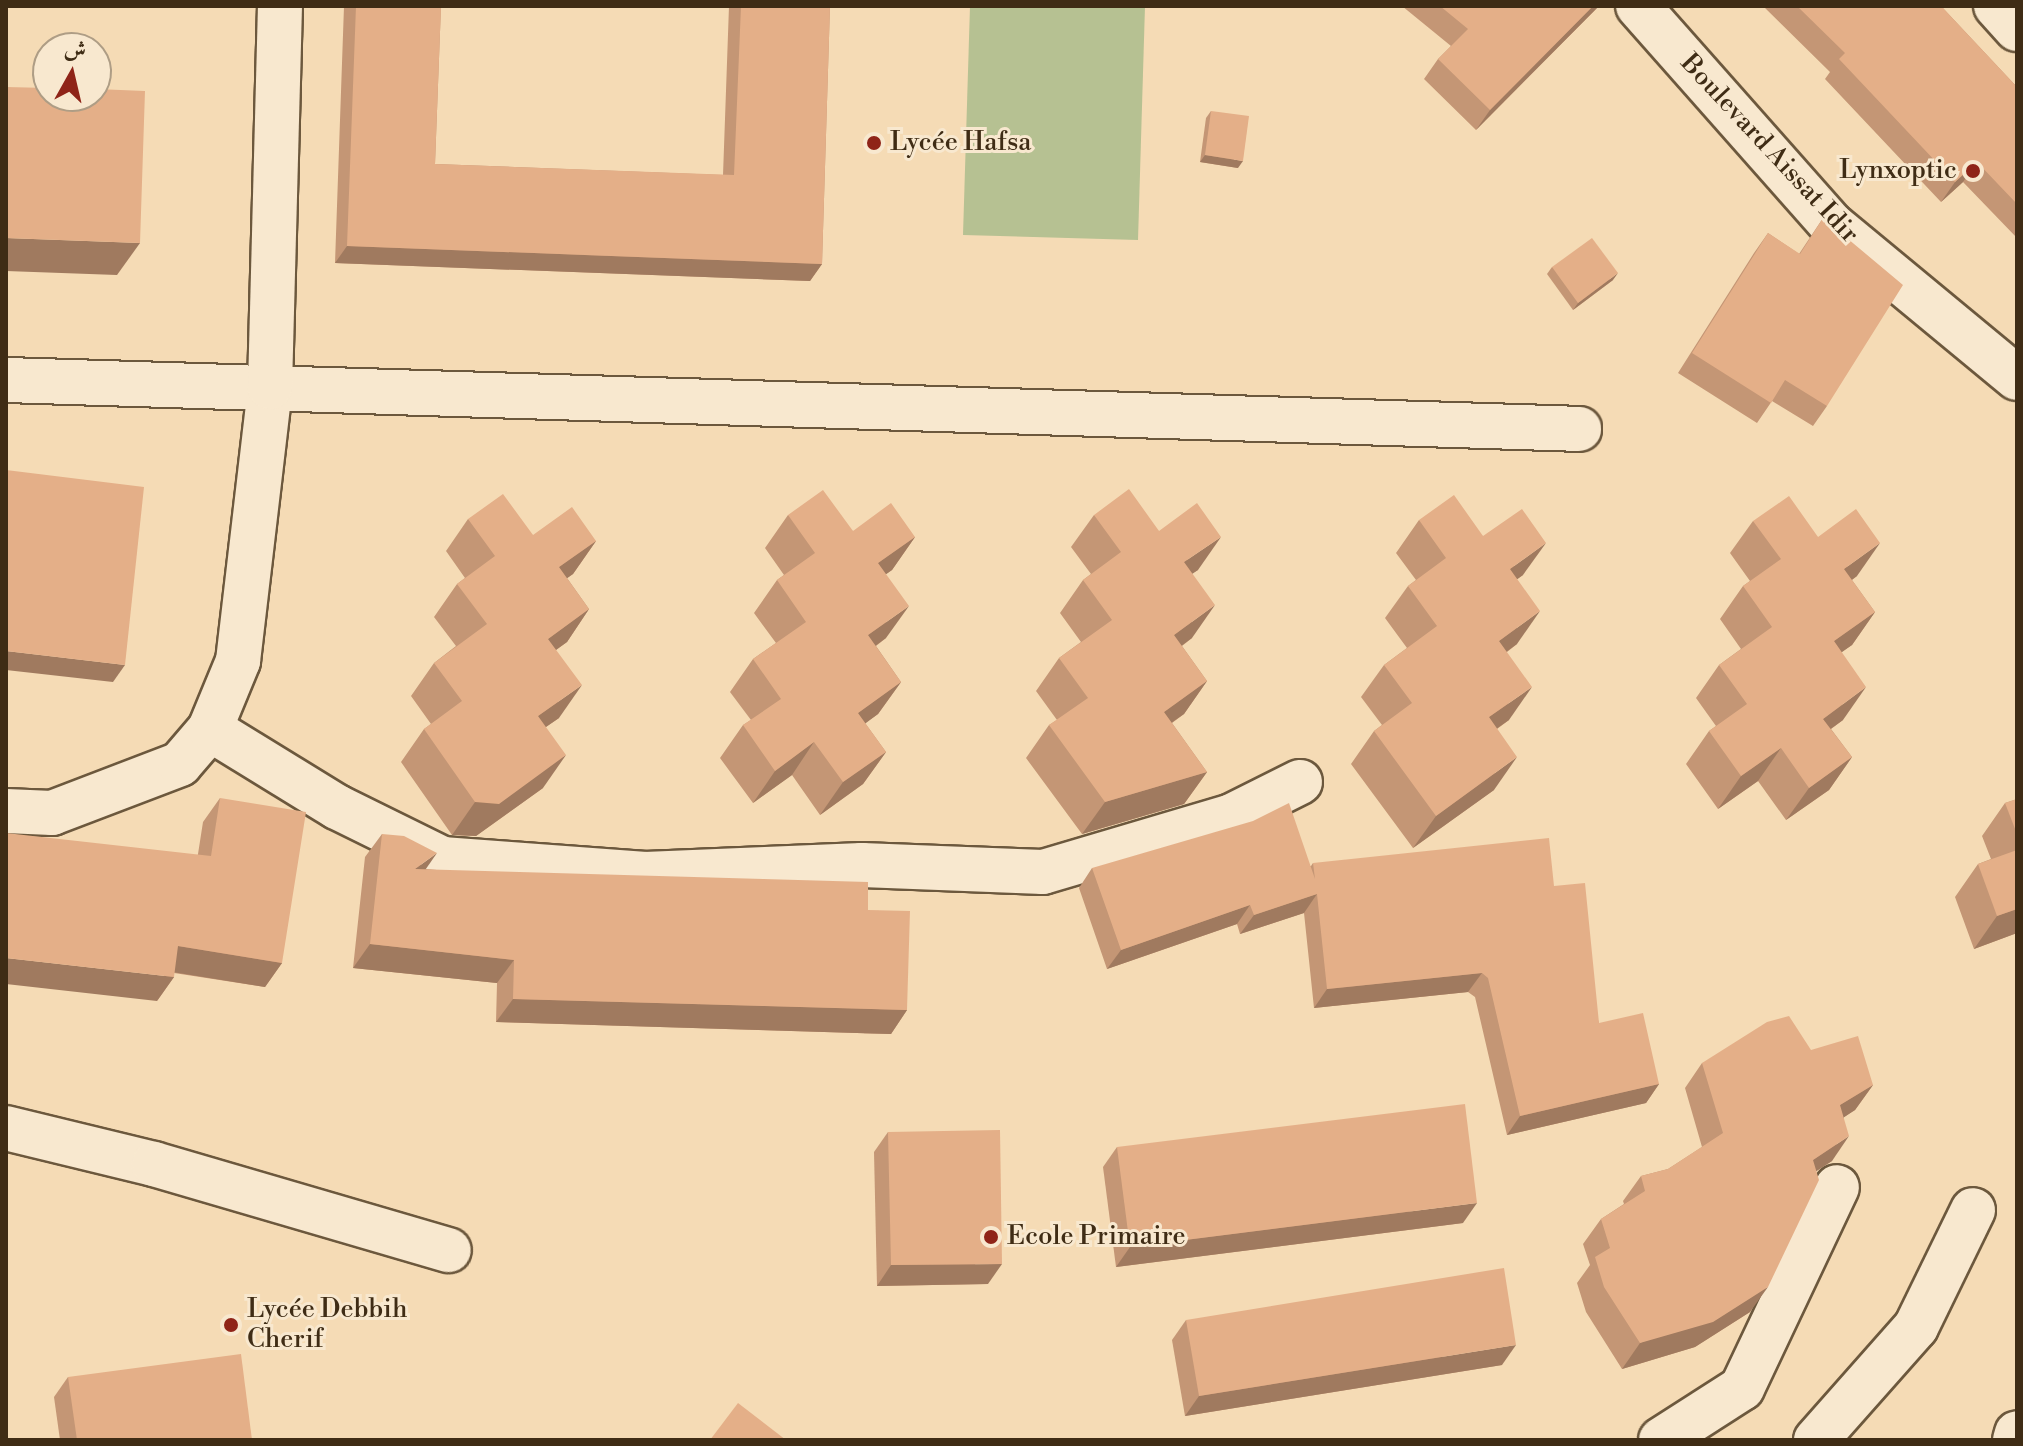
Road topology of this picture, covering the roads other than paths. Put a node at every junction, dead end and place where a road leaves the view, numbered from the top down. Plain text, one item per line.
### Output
1 (280, 6) edge
2 (1638, 6) edge
3 (1996, 6) edge
4 (2017, 29) edge
5 (2017, 378) edge
6 (6, 380) edge
7 (270, 387) junction
8 (1579, 429) dead end
9 (210, 729) junction
10 (1300, 782) dead end
11 (6, 811) edge
12 (6, 1128) edge
13 (1837, 1187) edge
14 (1973, 1210) dead end
15 (449, 1250) dead end
16 (2017, 1433) edge
17 (1661, 1440) edge
18 (1816, 1440) edge
19 (2015, 1440) edge

1 - 7 street
2 - 5 street, Boulevard Aissat Idir
3 - 4 street
6 - 7 street
7 - 8 street
7 - 9 street
9 - 10 street
9 - 11 street
12 - 15 street
13 - 17 street
14 - 18 street
16 - 19 street

